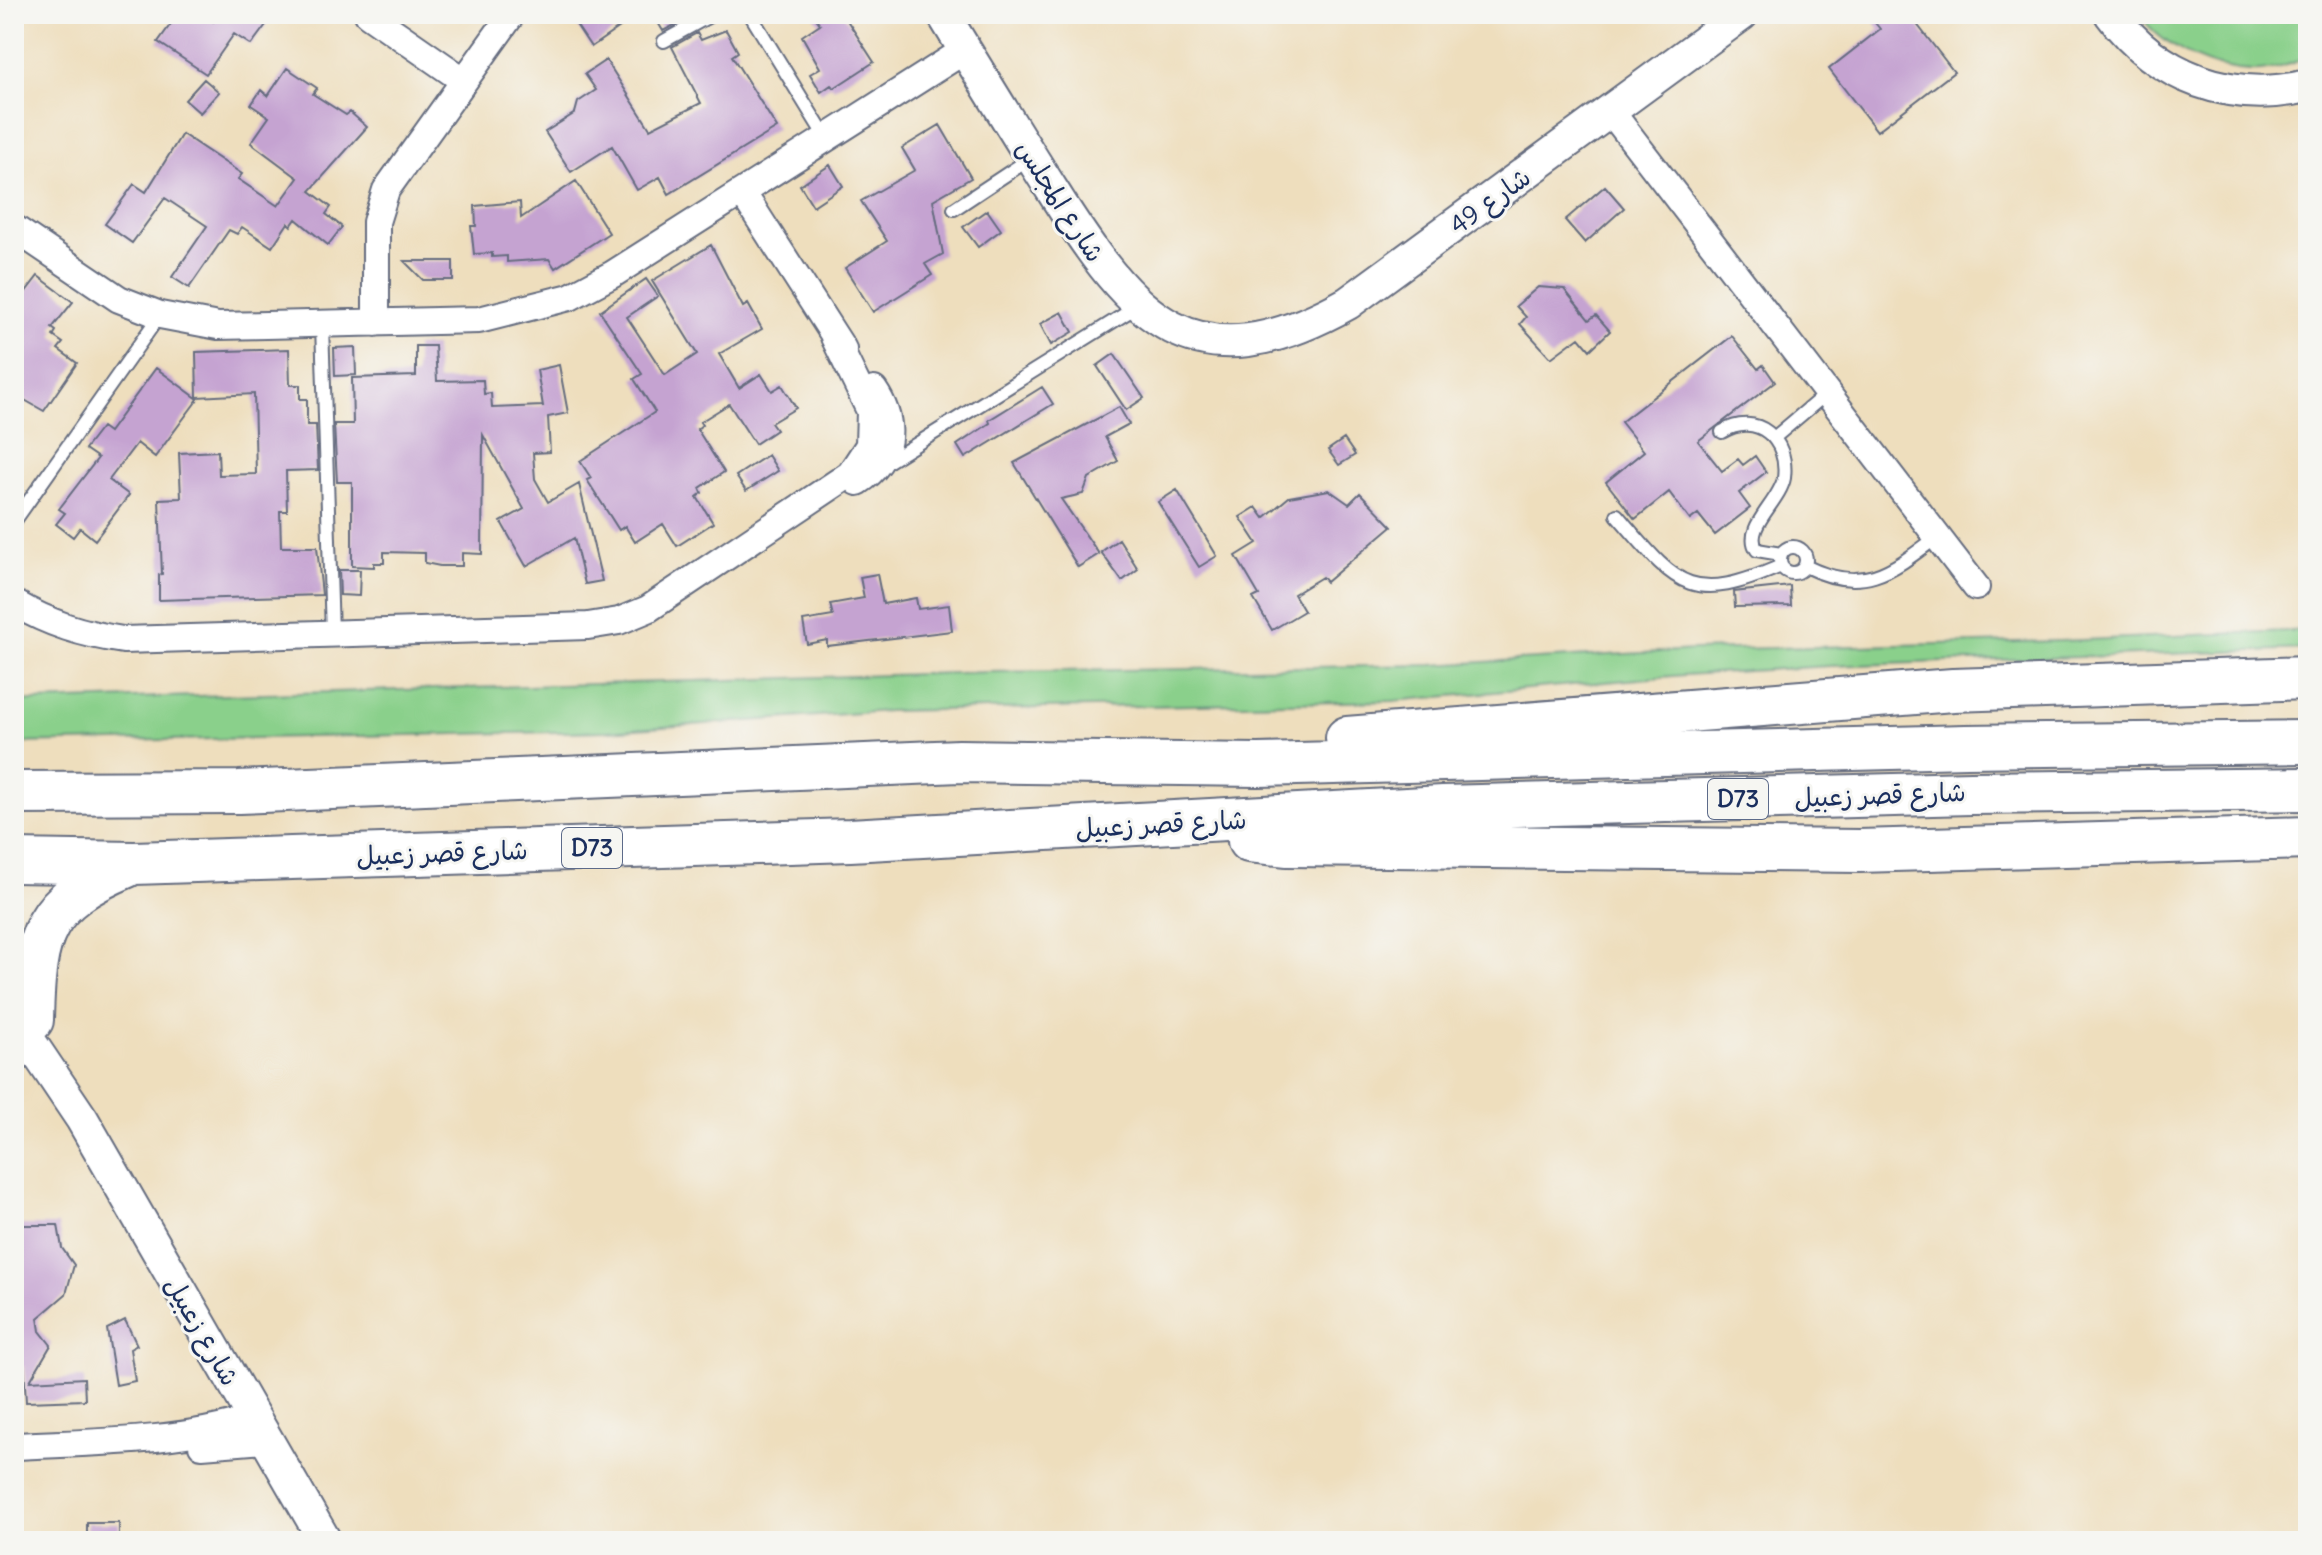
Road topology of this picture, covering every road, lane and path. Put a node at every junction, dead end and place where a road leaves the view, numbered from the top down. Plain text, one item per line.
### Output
1 (368, 14) edge
2 (512, 14) edge
3 (713, 14) edge
4 (750, 14) edge
5 (943, 14) edge
6 (1742, 14) edge
7 (2111, 14) edge
8 (664, 41) dead end
9 (965, 50) junction
10 (463, 80) junction
11 (2308, 86) edge
12 (1612, 113) junction
13 (826, 138) junction
14 (1031, 158) junction
15 (742, 192) junction
16 (954, 209) dead end
17 (14, 228) edge
18 (1138, 306) junction
19 (160, 315) junction
20 (376, 323) junction
21 (322, 325) junction
22 (834, 337) junction
23 (1218, 341) joint
24 (1827, 393) junction
25 (1722, 432) dead end
26 (1775, 437) junction
27 (873, 471) junction
28 (1617, 515) dead end
29 (790, 517) junction
30 (14, 522) edge
31 (1937, 537) junction
32 (1781, 560) junction
33 (1805, 566) junction
34 (1976, 587) dead end
35 (14, 603) edge
36 (332, 633) junction
37 (2308, 678) edge
38 (2308, 742) edge
39 (1180, 763) junction
40 (2308, 789) edge
41 (239, 792) junction
42 (14, 793) edge
43 (14, 820) edge
44 (1169, 824) junction
45 (2308, 838) edge
46 (14, 861) edge
47 (134, 863) junction
48 (20, 1007) edge
49 (259, 1430) junction
50 (14, 1446) edge
51 (325, 1541) edge

1 - 10 street
2 - 10 street
3 - 8 lane
4 - 13 lane
5 - 9 street, شارع المجلس
6 - 12 street, شارع 49
7 - 11 street
9 - 13 street
9 - 14 street, شارع المجلس
10 - 20 street
12 - 23 street, شارع 49
12 - 24 street
13 - 15 street
14 - 16 lane
14 - 18 street, شارع المجلس
15 - 20 street
15 - 22 street
17 - 19 street
18 - 23 street, شارع المجلس
18 - 27 lane
19 - 21 street
19 - 30 lane
20 - 21 street
21 - 36 lane
22 - 27 street
22 - 29 street
24 - 26 lane
24 - 31 street
25 - 26 lane
26 - 32 lane
27 - 29 street
28 - 32 lane
29 - 36 street
31 - 33 lane
31 - 34 street
32 - 33 lane
32 - 33 lane
35 - 36 street
37 - 39 main road
38 - 39 main road, شارع قصر زعبيل / D73
39 - 41 main road, شارع قصر زعبيل / D73
40 - 44 main road, شارع قصر زعبيل / D73
41 - 42 main road, شارع قصر زعبيل
41 - 43 main road
44 - 45 main road
44 - 47 main road, شارع قصر زعبيل / D73
46 - 47 main road, شارع قصر زعبيل / D73
47 - 48 main road
48 - 49 street, شارع زعبيل
49 - 50 street
49 - 51 street, شارع زعبيل

